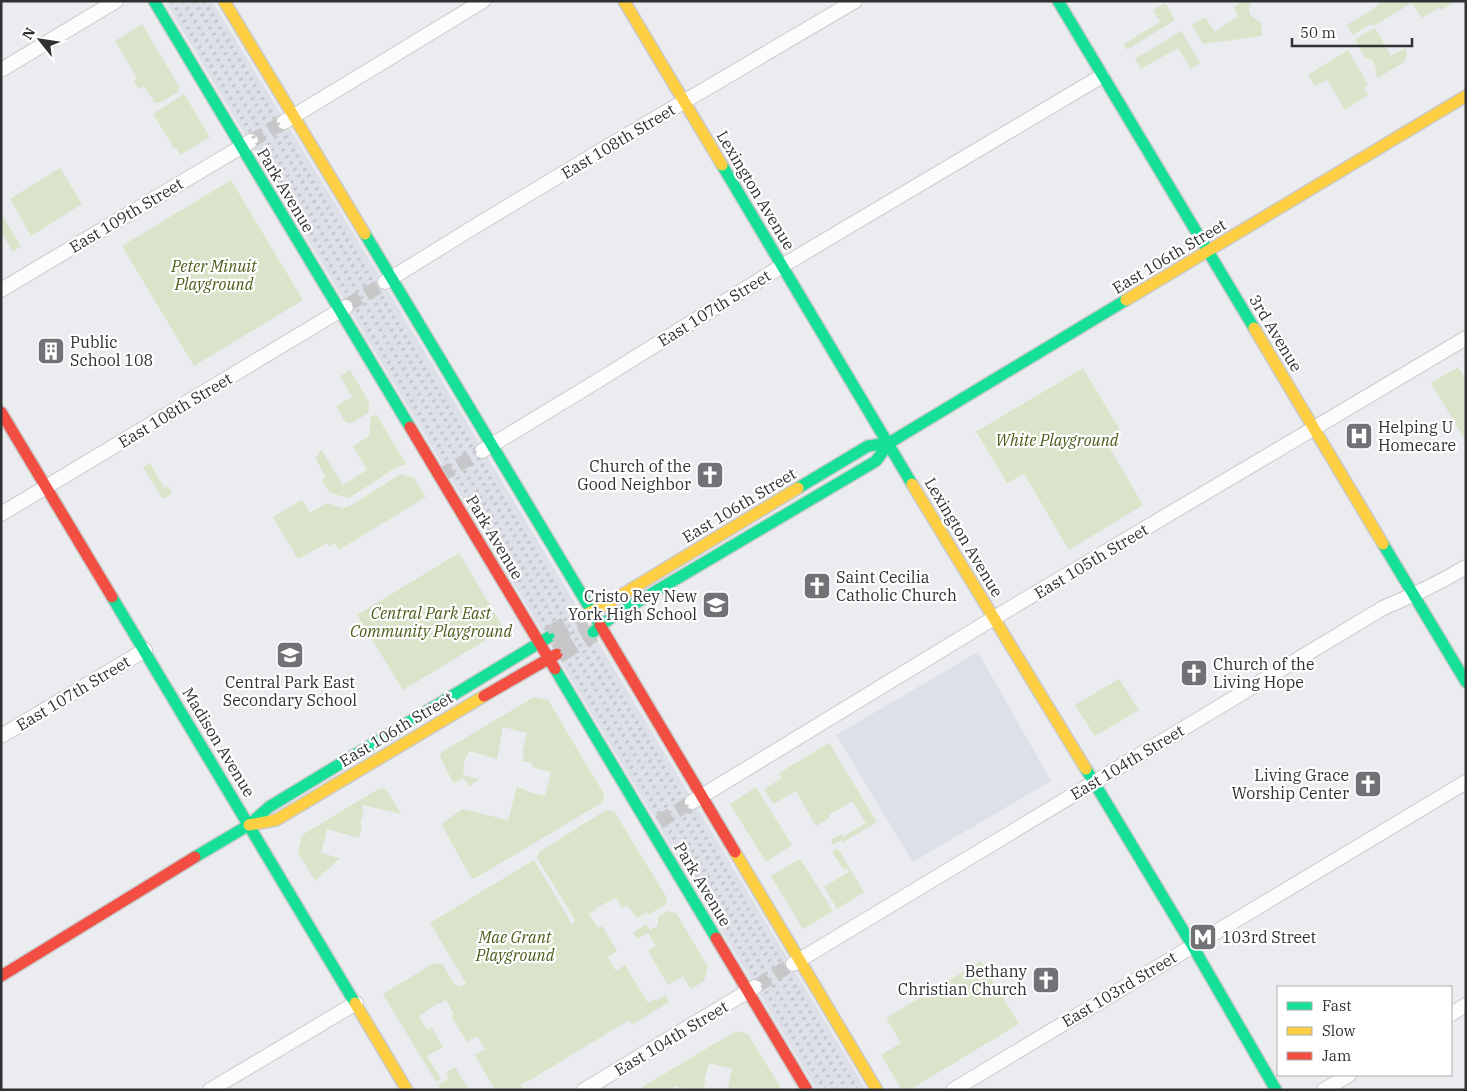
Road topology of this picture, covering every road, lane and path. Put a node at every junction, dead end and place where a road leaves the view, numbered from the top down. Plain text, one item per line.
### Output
1 (116, 1) edge
2 (154, 1) edge
3 (224, 1) edge
4 (483, 1) edge
5 (624, 1) edge
6 (855, 1) edge
7 (1058, 1) edge
8 (1, 70) edge
9 (1102, 76) junction
10 (1466, 96) edge
11 (684, 102) junction
12 (288, 119) junction
13 (246, 144) junction
14 (1208, 252) junction
15 (782, 266) junction
16 (387, 281) junction
17 (1, 290) edge
18 (344, 308) junction
19 (1466, 338) edge
20 (1, 412) edge
21 (1314, 429) junction
22 (888, 443) junction
23 (486, 448) junction
24 (46, 486) junction
25 (1, 514) edge
26 (1466, 567) edge
27 (1414, 595) junction
28 (587, 614) junction
29 (994, 618) junction
30 (597, 629) junction
31 (544, 640) junction
32 (145, 650) junction
33 (552, 656) junction
34 (1466, 682) edge
35 (1, 736) edge
36 (1093, 782) junction
37 (1466, 782) edge
38 (697, 799) junction
39 (249, 825) junction
40 (1192, 945) junction
41 (796, 962) junction
42 (1, 976) edge
43 (752, 989) junction
44 (356, 1003) junction
45 (1466, 1005) edge
46 (1452, 1013) edge
47 (1348, 1076) edge
48 (210, 1090) edge
49 (407, 1090) edge
50 (584, 1090) edge
51 (807, 1090) edge
52 (877, 1090) edge
53 (953, 1090) edge
54 (1276, 1090) edge
55 (1324, 1090) edge

1 - 8 street
2 - 13 main road, Park Avenue
3 - 12 main road
4 - 12 street
5 - 11 main road, Lexington Avenue
6 - 11 street, East 108th Street
7 - 9 main road, 3rd Avenue
9 - 14 main road, 3rd Avenue
9 - 15 street, East 107th Street
10 - 14 main road, East 106th Street
11 - 15 main road, Lexington Avenue
11 - 16 street, East 108th Street
12 - 16 main road
13 - 17 street, East 109th Street
13 - 18 main road, Park Avenue
14 - 21 main road, 3rd Avenue
14 - 22 main road, East 106th Street
15 - 22 main road, Lexington Avenue
15 - 23 street, East 107th Street
16 - 23 main road
18 - 24 street, East 108th Street
18 - 31 main road, Park Avenue
19 - 21 street, East 105th Street
20 - 24 main road, Madison Avenue
21 - 27 main road, 3rd Avenue
21 - 29 street, East 105th Street
22 - 28 main road, East 106th Street
22 - 29 main road, Lexington Avenue
22 - 30 main road, East 106th Street
23 - 28 main road
24 - 25 street, East 108th Street
24 - 32 main road, Madison Avenue
26 - 27 street, East 104th Street
27 - 34 main road, 3rd Avenue
27 - 36 street, East 104th Street
28 - 30 main road
29 - 36 main road, Lexington Avenue
29 - 38 street, East 105th Street
30 - 38 main road
31 - 33 main road, Park Avenue
31 - 39 main road, East 106th Street
32 - 35 street, East 107th Street
32 - 39 main road, Madison Avenue
33 - 39 main road, East 106th Street
33 - 43 main road, Park Avenue
36 - 40 main road, Lexington Avenue
36 - 41 street, East 104th Street
37 - 40 street, East 103rd Street
38 - 41 main road
39 - 42 main road, East 106th Street
39 - 44 main road, Madison Avenue
40 - 53 street, East 103rd Street
40 - 54 main road, Lexington Avenue
41 - 52 main road
43 - 50 street, East 104th Street
43 - 51 main road, Park Avenue
44 - 48 street
44 - 49 main road, Madison Avenue
45 - 46 street
47 - 55 street

